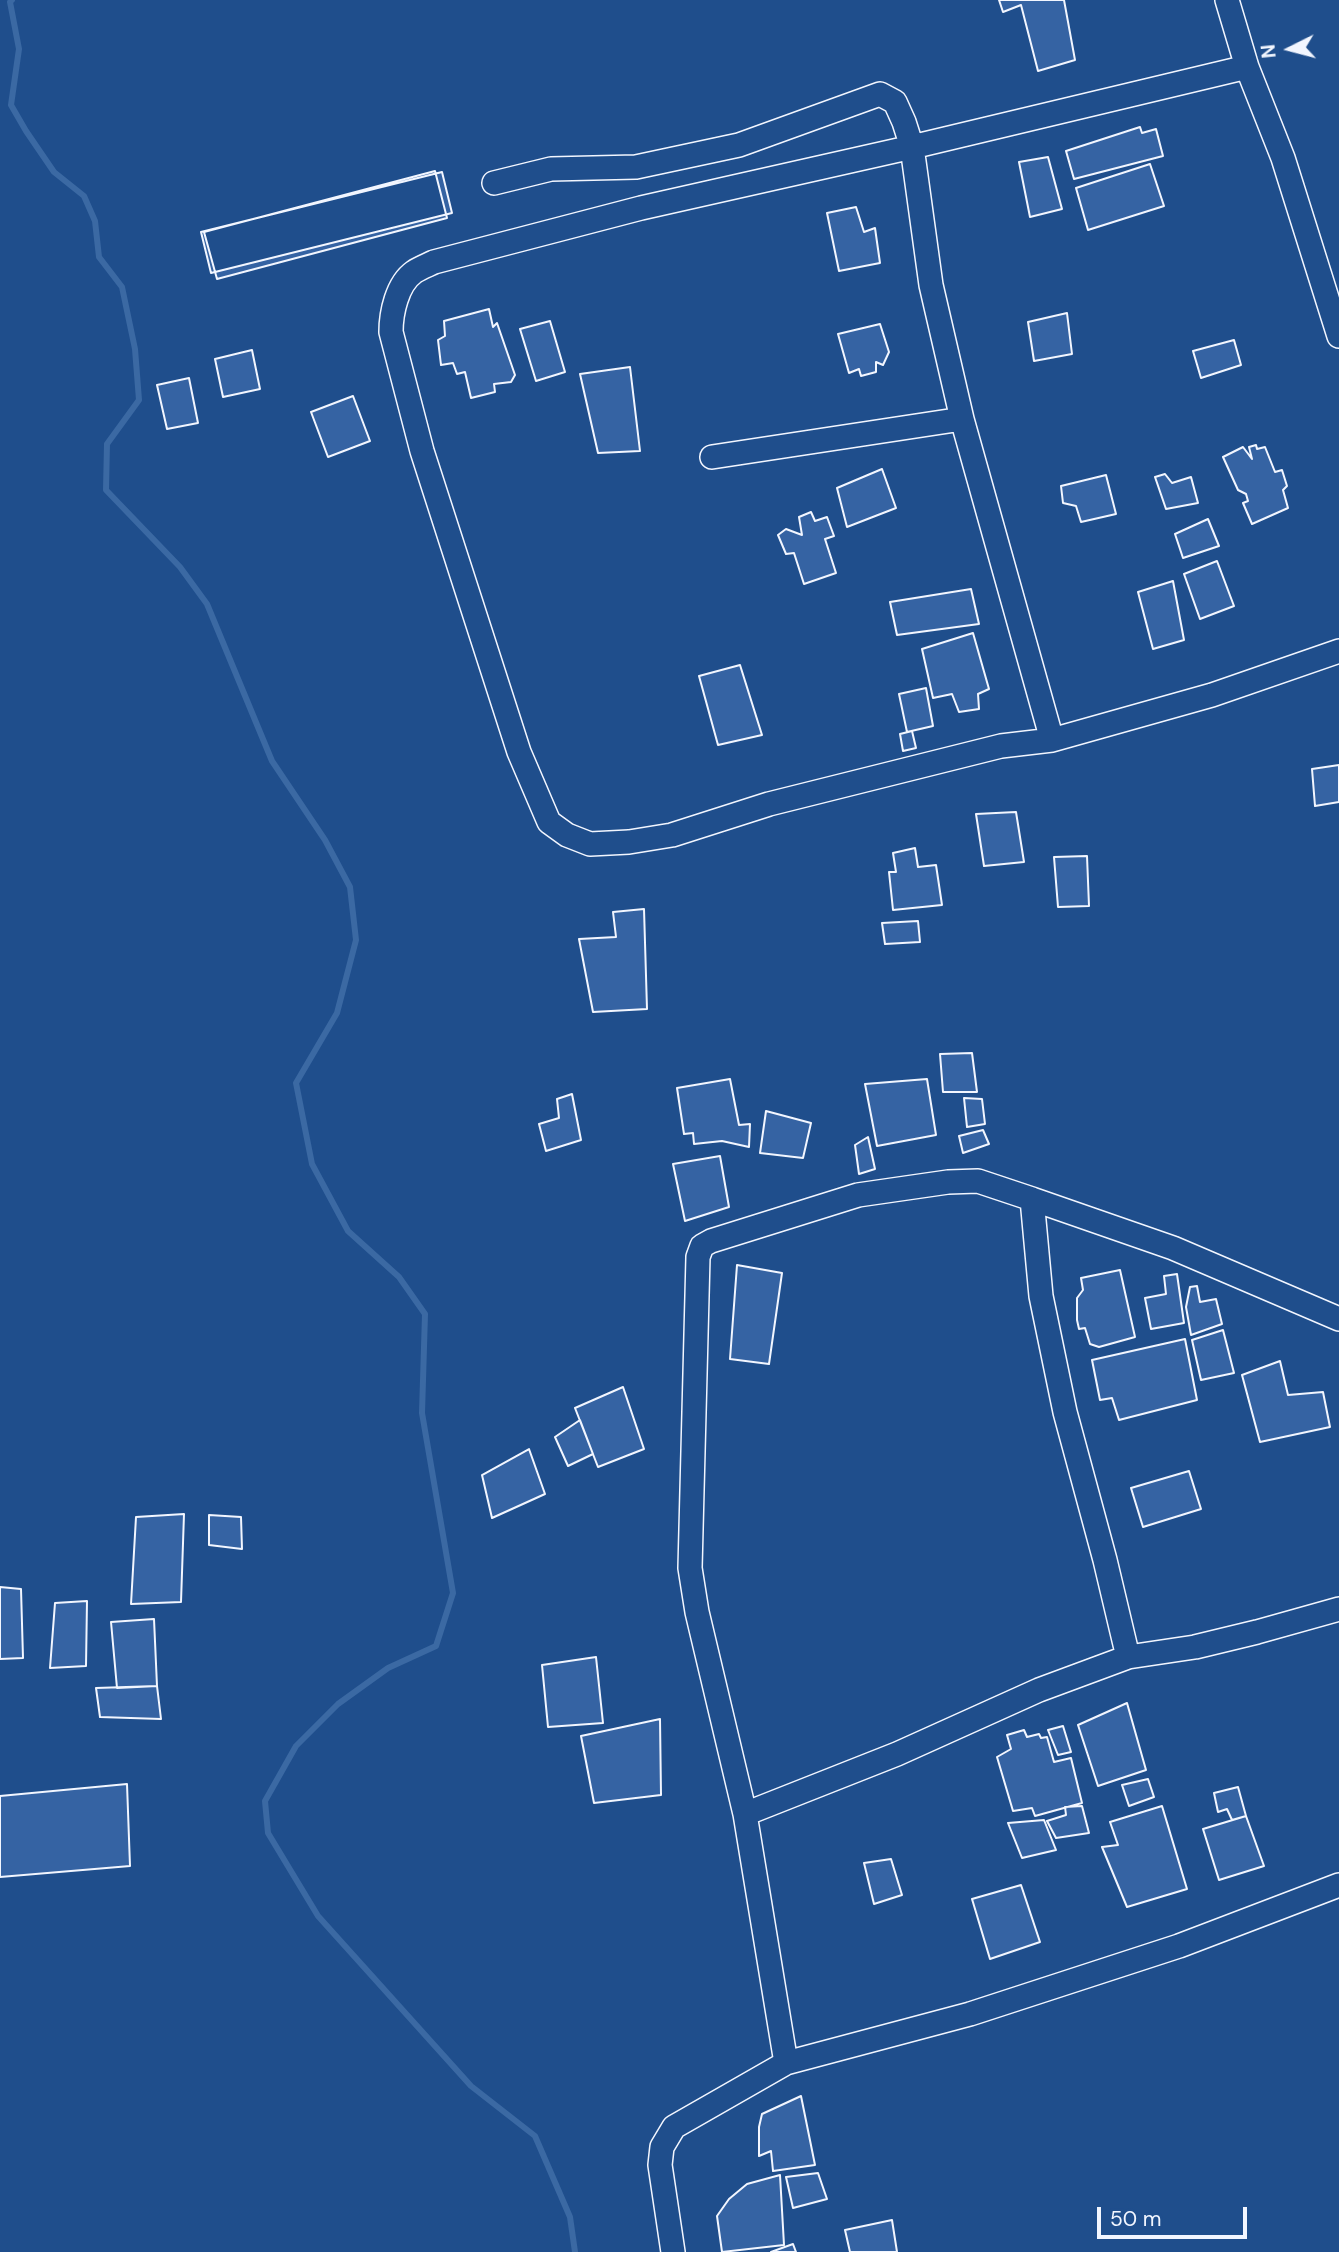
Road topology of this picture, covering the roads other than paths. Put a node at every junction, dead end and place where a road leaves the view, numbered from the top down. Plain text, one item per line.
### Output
1 (1227, 0) edge
2 (1247, 67) junction
3 (912, 148) junction
4 (494, 183) dead end
5 (1339, 336) edge
6 (962, 419) junction
7 (712, 457) dead end
8 (1339, 651) edge
9 (1052, 740) junction
10 (1032, 1199) junction
11 (1339, 1319) edge
12 (1339, 1609) edge
13 (1128, 1657) junction
14 (745, 1814) junction
15 (1339, 1885) edge
16 (786, 2063) junction
17 (673, 2252) edge

1 - 2 street
2 - 3 street
2 - 5 street
3 - 4 street
3 - 6 street
3 - 9 street
6 - 7 street
6 - 9 street
8 - 9 street
10 - 11 street
10 - 13 street
10 - 14 street
12 - 13 street
13 - 14 street
14 - 16 street
15 - 16 street
16 - 17 street

